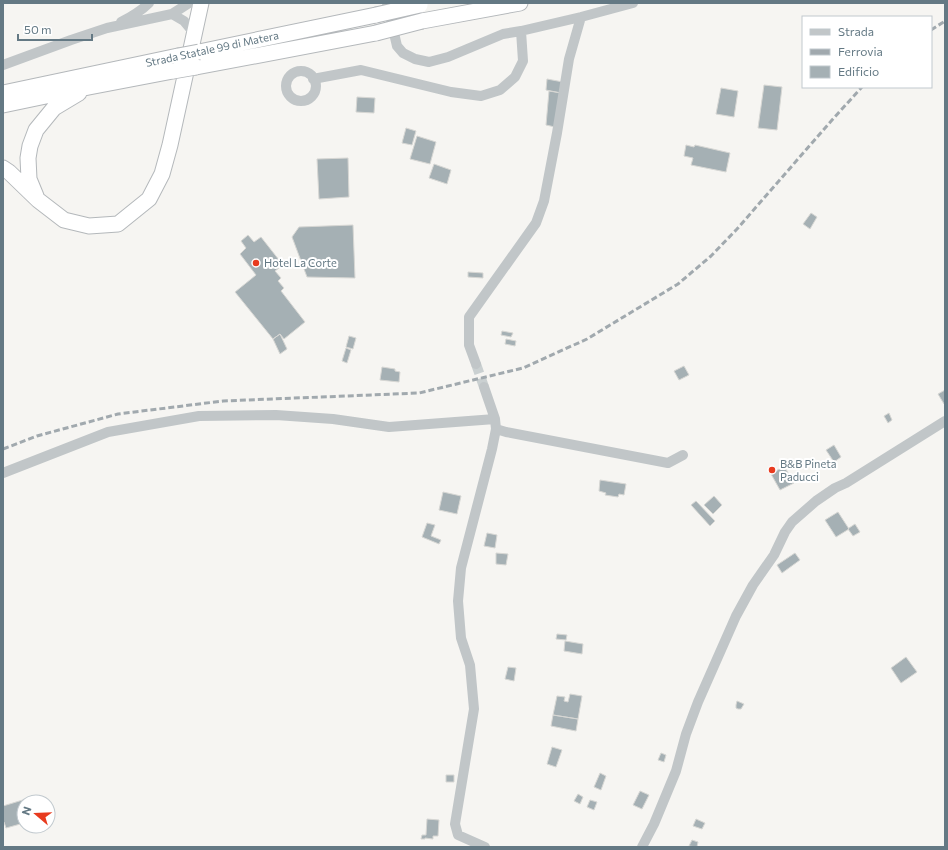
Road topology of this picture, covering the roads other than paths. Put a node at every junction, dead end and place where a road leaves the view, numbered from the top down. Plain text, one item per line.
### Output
1 (149, 3) edge
2 (189, 3) edge
3 (201, 3) edge
4 (388, 3) edge
5 (520, 3) edge
6 (633, 3) edge
7 (426, 4) edge
8 (172, 14) junction
9 (581, 17) junction
10 (107, 28) junction
11 (521, 31) junction
12 (194, 33) junction
13 (3, 65) edge
14 (313, 79) dead end
15 (89, 87) junction
16 (3, 93) edge
17 (3, 105) edge
18 (3, 168) edge
19 (38, 200) junction
20 (476, 364) tunnel mouth
21 (484, 387) tunnel mouth
22 (945, 420) edge
23 (495, 424) junction
24 (683, 455) dead end
25 (3, 473) edge
26 (485, 847) edge
27 (642, 847) edge

1 - 10 street
2 - 8 street
3 - 12 highway
4 - 11 street
5 - 15 highway, Strada Statale 99 di Matera, bridge
6 - 9 street
7 - 16 highway, Strada Statale 99 di Matera, bridge
8 - 10 street
8 - 12 street
9 - 11 street
9 - 20 street
10 - 13 street
11 - 14 street
12 - 19 highway
15 - 17 highway, Strada Statale 99 di Matera
15 - 19 highway
18 - 19 highway
21 - 23 street
22 - 27 street
23 - 24 street
23 - 25 street
23 - 26 street

